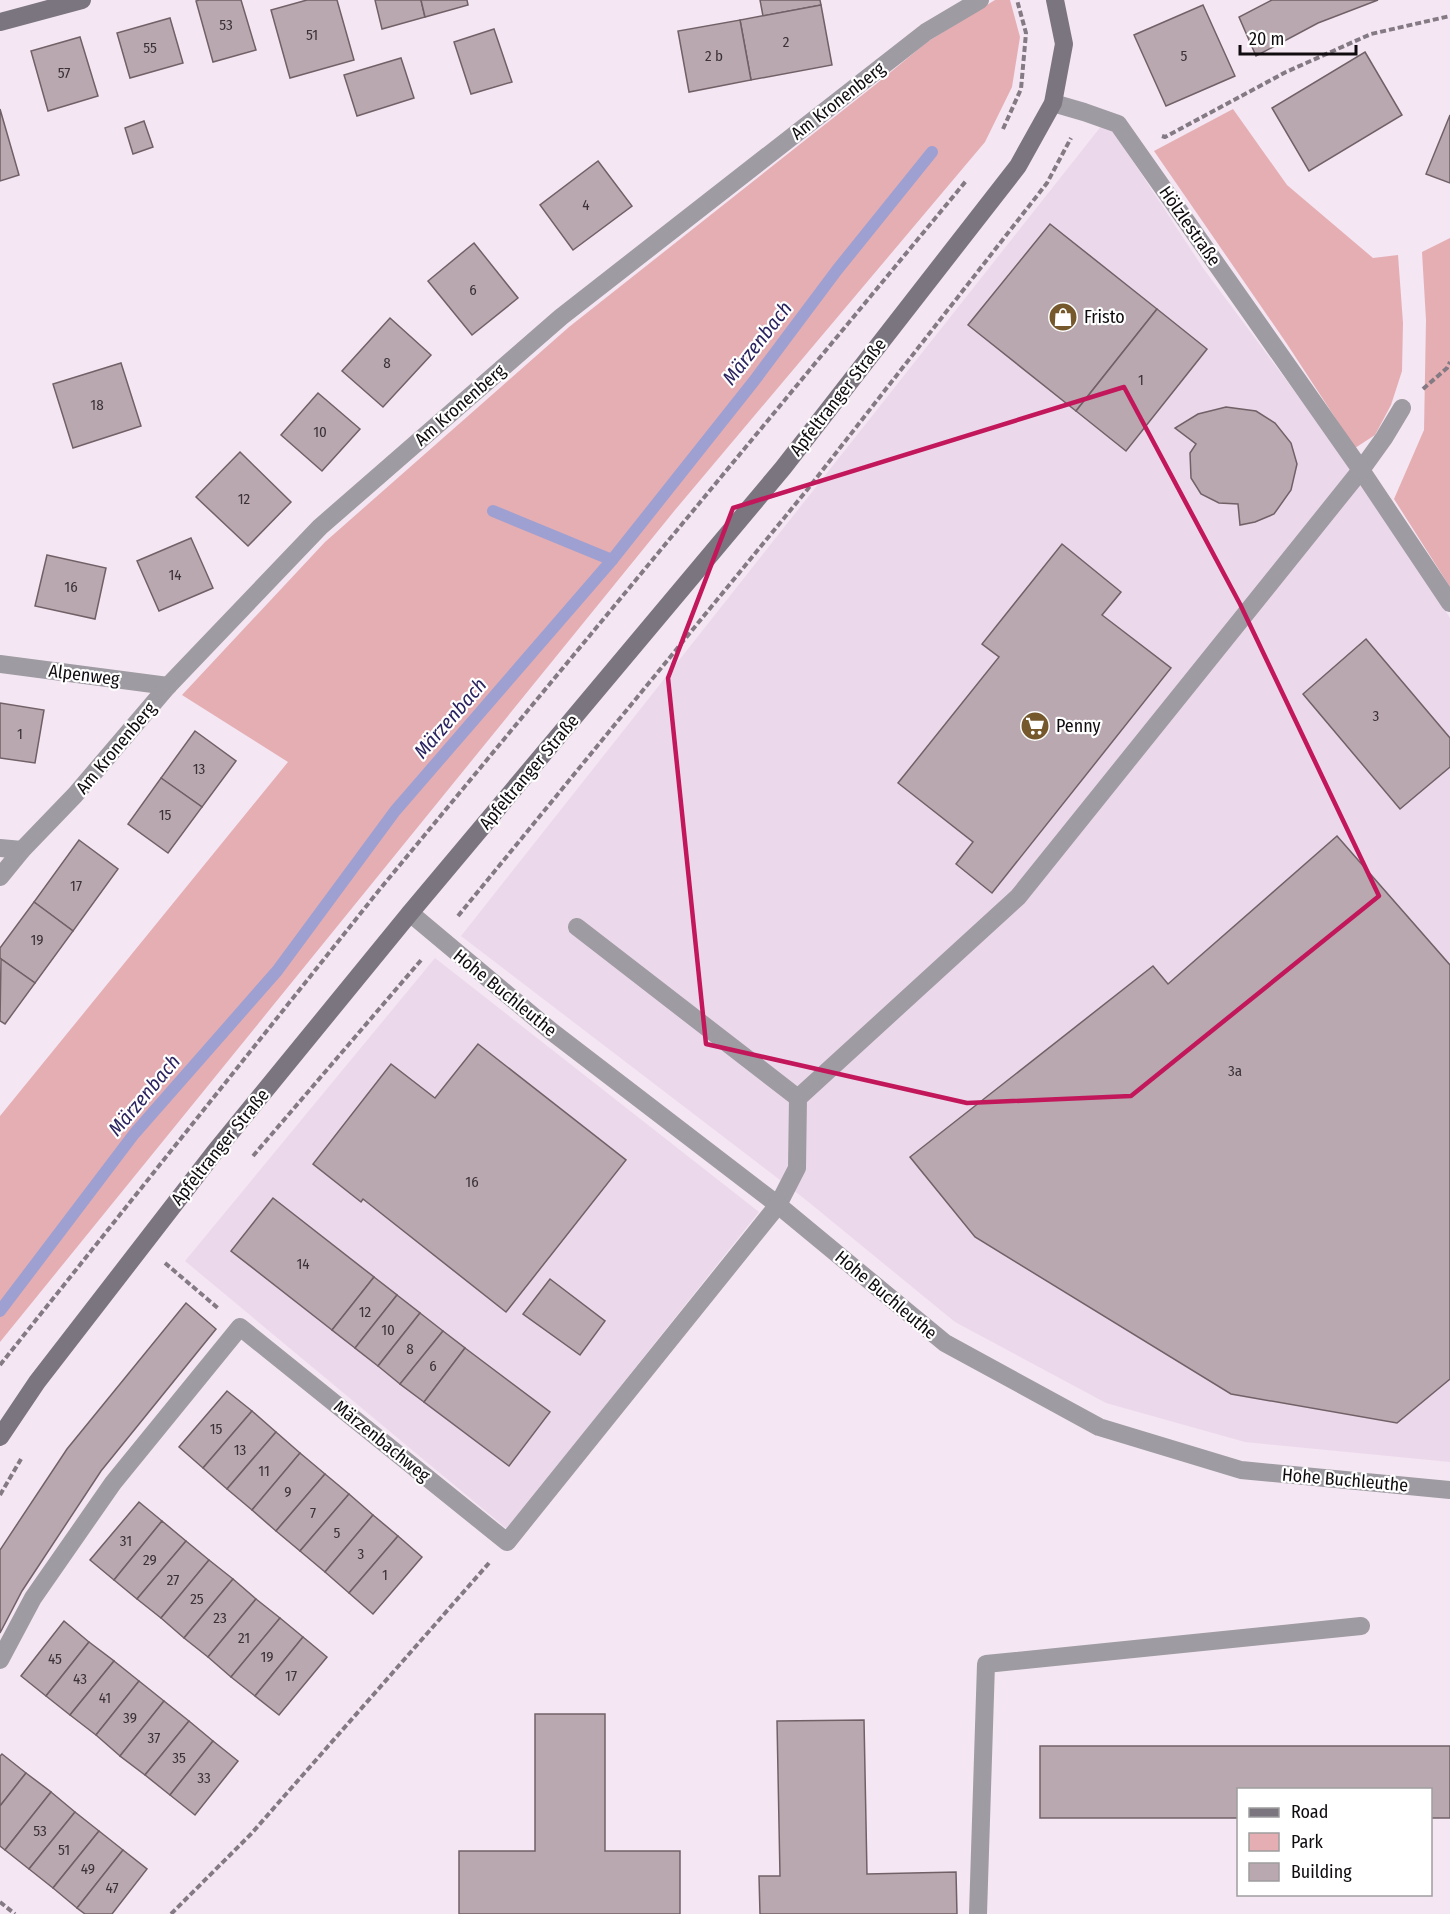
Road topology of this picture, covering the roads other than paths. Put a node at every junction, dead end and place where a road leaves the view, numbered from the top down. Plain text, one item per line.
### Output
1 (82, 0) edge
2 (980, 0) edge
3 (1054, 0) edge
4 (0, 22) edge
5 (1053, 103) junction
6 (1402, 408) dead end
7 (1361, 470) junction
8 (1450, 603) edge
9 (0, 664) edge
10 (168, 686) junction
11 (0, 848) edge
12 (22, 850) junction
13 (0, 878) edge
14 (410, 913) junction
15 (578, 927) dead end
16 (798, 1098) junction
17 (778, 1205) junction
18 (0, 1437) edge
19 (1450, 1490) edge
20 (1361, 1626) dead end
21 (0, 1660) edge
22 (978, 1914) edge

1 - 4 street
2 - 10 street, Am Kronenberg
3 - 5 street
5 - 7 street, Hölzlestraße
5 - 14 street, Apfeltranger Straße
6 - 7 street
7 - 8 street
7 - 16 street
9 - 10 street, Alpenweg
10 - 12 street, Am Kronenberg
11 - 12 street
12 - 13 street, Am Kronenberg
14 - 17 street, Hohe Buchleuthe
14 - 18 street, Apfeltranger Straße
15 - 16 street
16 - 17 street
17 - 19 street, Hohe Buchleuthe
17 - 21 street, Märzenbachweg
20 - 22 street

